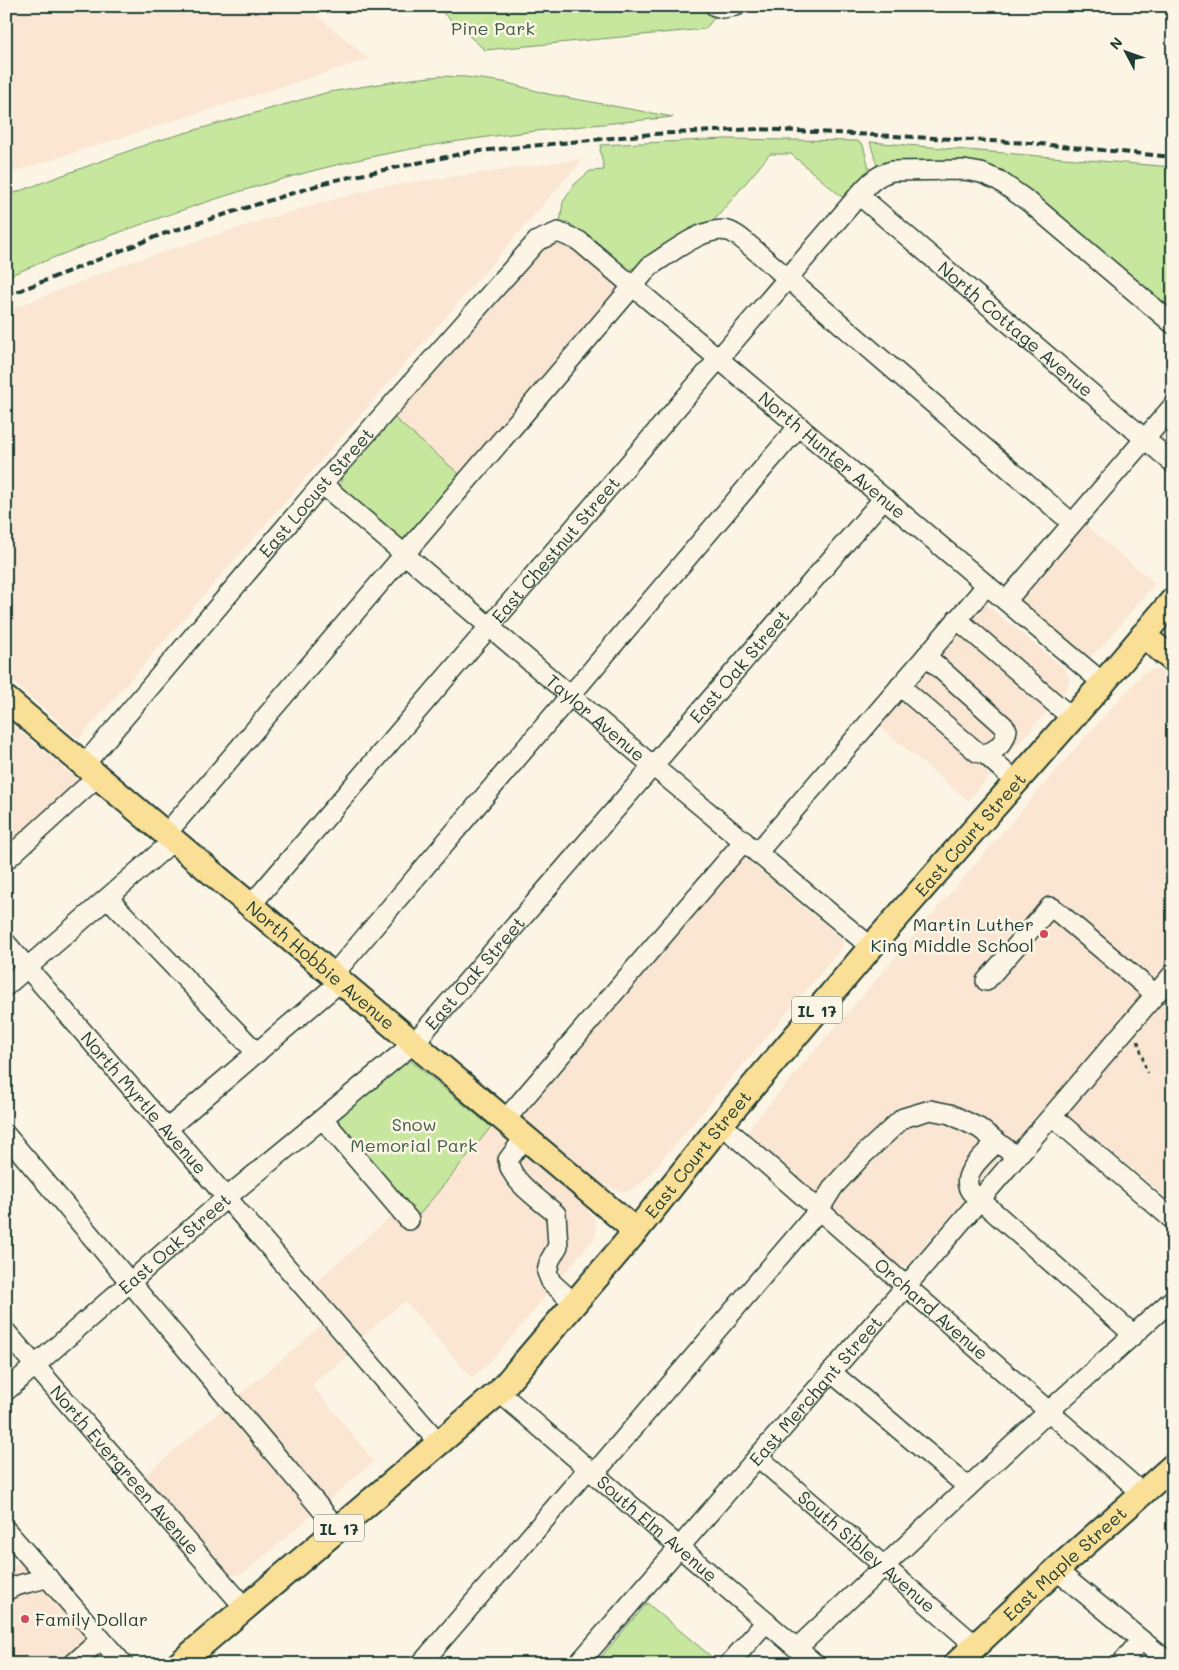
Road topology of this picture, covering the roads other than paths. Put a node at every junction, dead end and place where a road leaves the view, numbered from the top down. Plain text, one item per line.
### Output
1 (715, 6) edge
2 (736, 6) edge
3 (859, 195) junction
4 (558, 232) joint
5 (788, 278) junction
6 (633, 286) junction
7 (1173, 324) edge
8 (719, 359) junction
9 (1173, 406) edge
10 (799, 426) junction
11 (1145, 439) junction
12 (1173, 463) edge
13 (322, 484) junction
14 (884, 498) junction
15 (1072, 523) junction
16 (405, 554) junction
17 (987, 585) junction
18 (1173, 600) edge
19 (1006, 601) junction
20 (958, 619) junction
21 (490, 626) junction
22 (1143, 634) junction
23 (926, 656) junction
24 (1173, 660) edge
25 (1103, 683) junction
26 (900, 686) junction
27 (571, 695) junction
28 (6, 699) edge
29 (1072, 718) junction
30 (986, 755) junction
31 (654, 767) junction
32 (91, 771) junction
33 (1016, 782) junction
34 (170, 837) junction
35 (750, 847) junction
36 (6, 860) edge
37 (108, 898) junction
38 (250, 905) junction
39 (6, 944) edge
40 (871, 947) junction
41 (28, 968) junction
42 (1173, 974) edge
43 (337, 978) junction
44 (986, 981) dead end
45 (6, 986) edge
46 (1155, 994) junction
47 (414, 1043) junction
48 (257, 1053) junction
49 (1052, 1116) junction
50 (323, 1118) junction
51 (505, 1120) junction
52 (721, 1124) junction
53 (167, 1129) junction
54 (6, 1136) edge
55 (525, 1137) junction
56 (997, 1142) junction
57 (1017, 1157) junction
58 (226, 1198) junction
59 (980, 1200) junction
60 (819, 1210) junction
61 (409, 1220) dead end
62 (1173, 1220) edge
63 (636, 1230) junction
64 (130, 1282) junction
65 (907, 1285) junction
66 (1173, 1299) edge
67 (574, 1303) junction
68 (6, 1332) edge
69 (1134, 1334) junction
70 (35, 1366) junction
71 (831, 1372) junction
72 (6, 1391) edge
73 (499, 1392) junction
74 (1049, 1411) junction
75 (439, 1443) junction
76 (758, 1457) junction
77 (1173, 1466) edge
78 (591, 1471) junction
79 (968, 1487) junction
80 (1142, 1493) junction
81 (338, 1529) junction
82 (6, 1530) edge
83 (679, 1547) junction
84 (884, 1566) junction
85 (1056, 1570) junction
86 (48, 1577) junction
87 (6, 1591) edge
88 (244, 1608) junction
89 (766, 1622) junction
90 (101, 1639) junction
91 (1141, 1640) junction
92 (975, 1645) junction
93 (797, 1648) junction
94 (184, 1662) edge
95 (73, 1664) edge
96 (123, 1664) edge
97 (421, 1664) edge
98 (578, 1664) edge
99 (729, 1664) edge
100 (815, 1664) edge
101 (956, 1664) edge
102 (1121, 1664) edge
103 (1170, 1664) edge

1 - 2 street
3 - 5 street, East Chestnut Street
3 - 7 street, East Chestnut Street
3 - 11 street, North Cottage Avenue
4 - 6 street, North Hunter Avenue
4 - 13 street, East Locust Street
5 - 6 street
5 - 8 street, East Chestnut Street
5 - 15 street
6 - 8 street, North Hunter Avenue
6 - 16 street
8 - 10 street, North Hunter Avenue
8 - 21 street, East Chestnut Street
9 - 11 street
10 - 14 street, North Hunter Avenue
10 - 27 street
11 - 12 street, North Cottage Avenue
11 - 15 street
13 - 16 street, Taylor Avenue
13 - 32 street, East Locust Street
14 - 17 street, North Hunter Avenue
14 - 31 street, East Oak Street
15 - 19 street
16 - 21 street, Taylor Avenue
16 - 34 street
17 - 19 street, North Hunter Avenue
17 - 20 street
18 - 22 main road, East Court Street / IL 17
19 - 25 street, North Hunter Avenue
20 - 23 street
20 - 29 street
21 - 27 street, Taylor Avenue
21 - 38 street, East Chestnut Street
22 - 24 main road
22 - 25 main road, East Court Street / IL 17
23 - 26 street
23 - 30 street
25 - 29 main road, East Court Street / IL 17
26 - 30 street
26 - 35 street
27 - 31 street, Taylor Avenue
27 - 43 street
28 - 32 main road, North Hobbie Avenue
29 - 33 main road, East Court Street / IL 17
30 - 33 street
31 - 35 street, Taylor Avenue
31 - 47 street, East Oak Street
32 - 34 main road, North Hobbie Avenue
32 - 36 street, East Locust Street
33 - 40 main road, East Court Street / IL 17
34 - 37 street
34 - 38 main road, North Hobbie Avenue
35 - 40 street, Taylor Avenue
35 - 51 street
37 - 41 street
37 - 48 street
38 - 43 main road, North Hobbie Avenue
39 - 41 street, North Myrtle Avenue
40 - 52 main road, East Court Street / IL 17
41 - 45 street
41 - 53 street, North Myrtle Avenue
42 - 46 street, East Merchant Street
43 - 47 main road, North Hobbie Avenue
43 - 48 street
44 - 46 street
46 - 49 street, East Merchant Street
47 - 50 street, East Oak Street
47 - 51 main road, North Hobbie Avenue
48 - 53 street
49 - 57 street, East Merchant Street
49 - 62 street
50 - 58 street, East Oak Street
50 - 61 street
51 - 55 main road, North Hobbie Avenue
52 - 60 street, Orchard Avenue
52 - 63 main road, East Court Street / IL 17
53 - 58 street, North Myrtle Avenue
54 - 64 street
55 - 63 main road, North Hobbie Avenue
55 - 67 street
56 - 57 street
56 - 59 street
56 - 60 street
57 - 59 street, East Merchant Street
58 - 64 street, East Oak Street
58 - 75 street, North Myrtle Avenue
59 - 65 street, East Merchant Street
59 - 69 street
60 - 65 street, Orchard Avenue
60 - 78 street
63 - 67 main road, East Court Street / IL 17
64 - 70 street, East Oak Street
64 - 81 street
65 - 71 street, East Merchant Street
65 - 74 street, Orchard Avenue
66 - 69 street
67 - 73 main road, East Court Street / IL 17
68 - 70 street, North Evergreen Avenue
69 - 74 street
70 - 72 street, East Oak Street
70 - 88 street, North Evergreen Avenue
71 - 76 street, East Merchant Street
71 - 79 street
73 - 75 main road, East Court Street / IL 17
73 - 78 street, South Elm Avenue
74 - 79 street
74 - 80 street, Orchard Avenue
75 - 81 main road, East Court Street / IL 17
76 - 83 street, East Merchant Street
76 - 84 street, South Sibley Avenue
77 - 80 main road, East Maple Street
78 - 83 street, South Elm Avenue
78 - 97 street
79 - 84 street
80 - 85 main road, East Maple Street
81 - 88 main road, East Court Street / IL 17
82 - 86 street
83 - 89 street, South Elm Avenue
83 - 98 street, East Merchant Street
84 - 92 street, South Sibley Avenue
84 - 93 street
85 - 91 street
85 - 92 main road, East Maple Street
86 - 87 street
86 - 90 street
88 - 94 main road, East Court Street / IL 17
89 - 93 street, South Elm Avenue
89 - 99 street
90 - 95 street
90 - 96 street
91 - 102 street
91 - 103 street
92 - 101 main road, East Maple Street
93 - 100 street, South Elm Avenue

